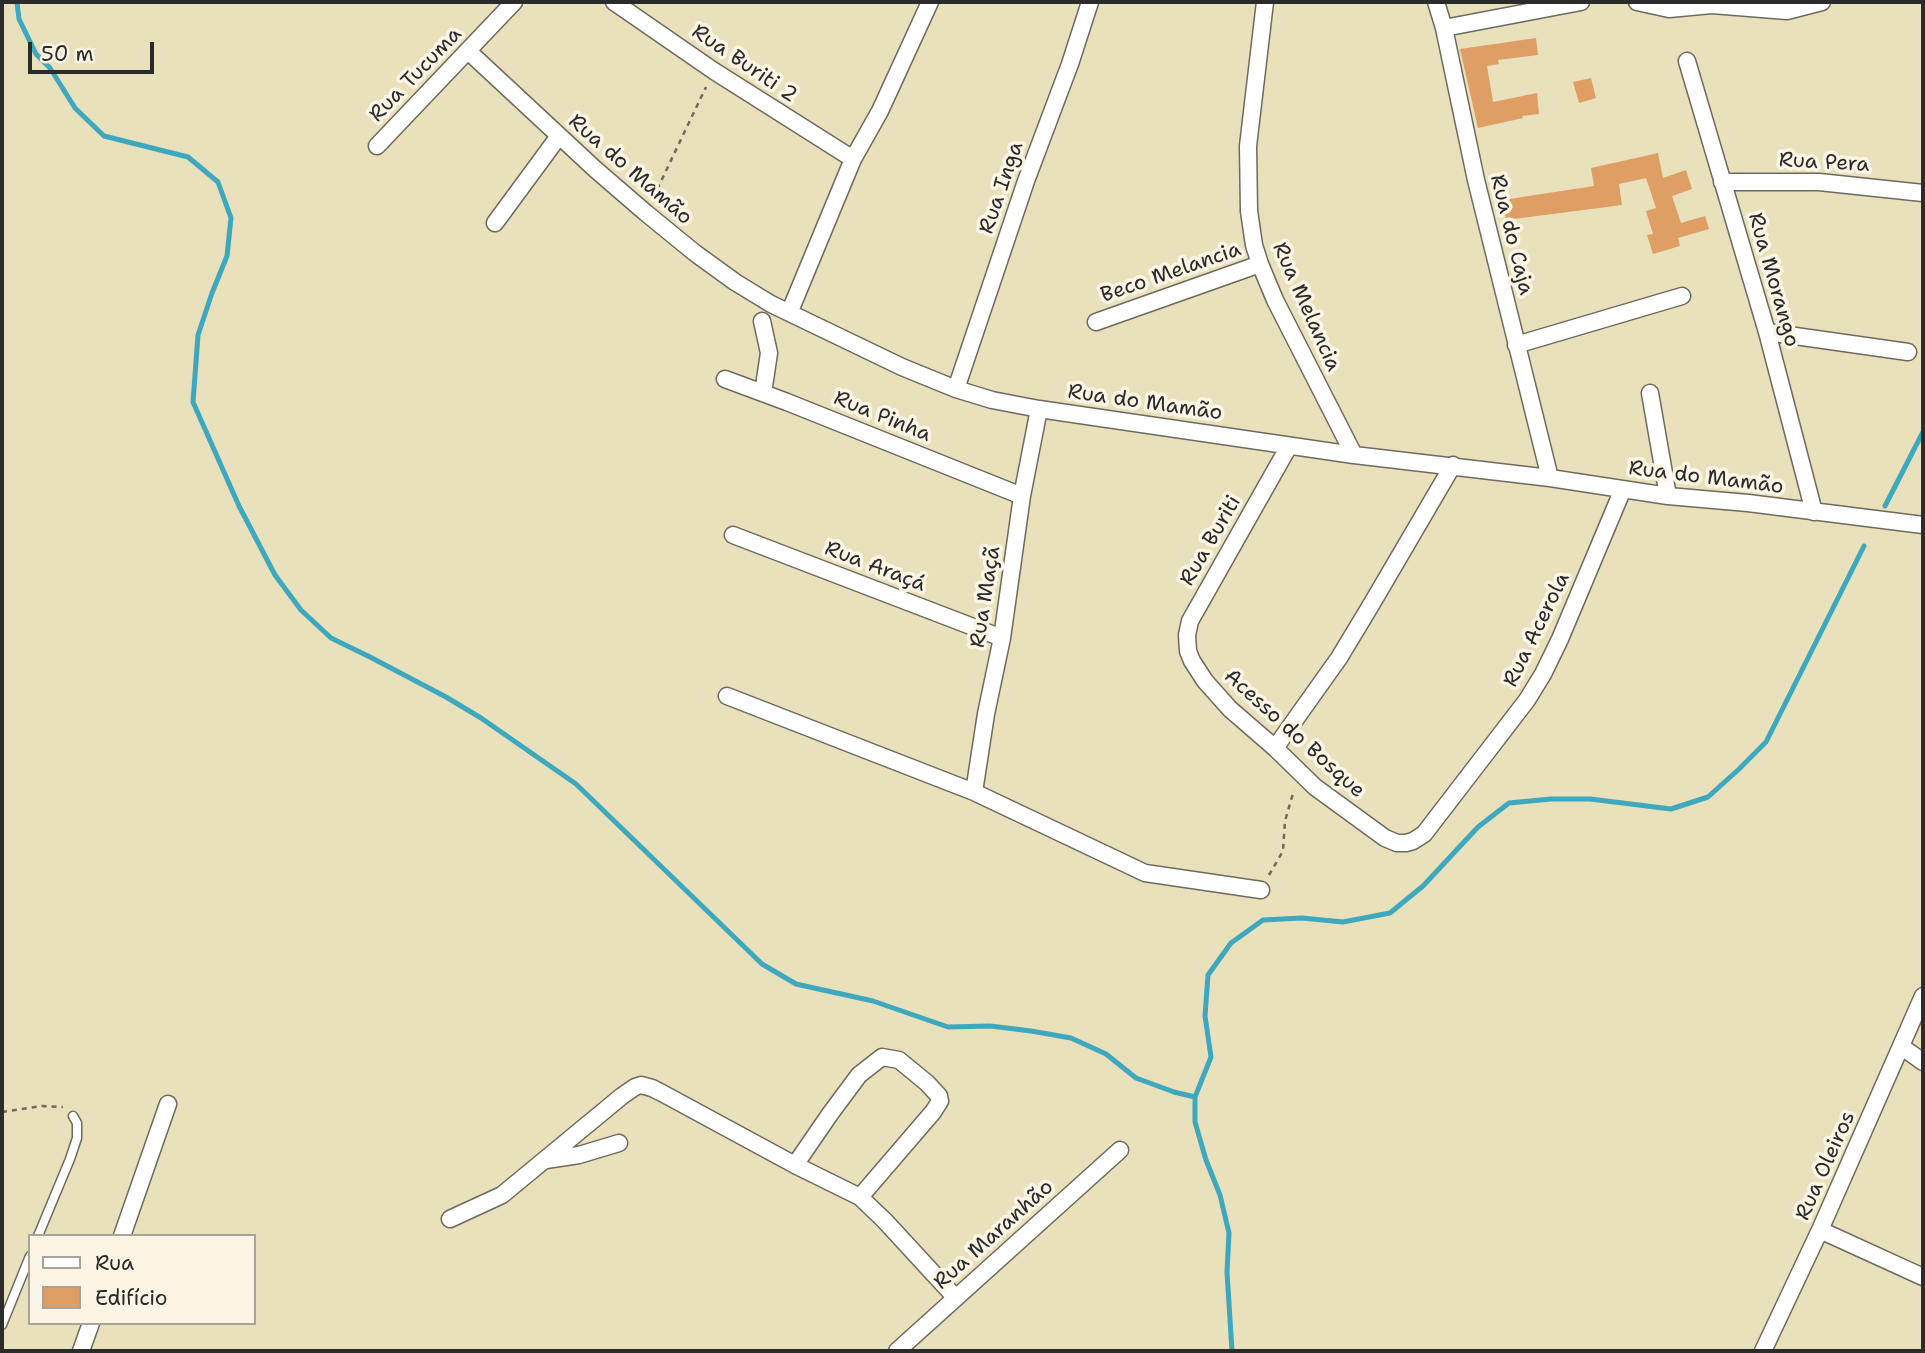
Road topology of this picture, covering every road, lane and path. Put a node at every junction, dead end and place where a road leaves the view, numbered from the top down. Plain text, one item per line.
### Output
1 (514, 2) edge
2 (614, 2) edge
3 (930, 2) edge
4 (1090, 2) edge
5 (1265, 2) edge
6 (1436, 2) edge
7 (1581, 2) edge
8 (1637, 2) edge
9 (1822, 2) edge
10 (1444, 27) junction
11 (468, 51) junction
12 (1687, 61) dead end
13 (714, 71) junction
14 (559, 136) junction
15 (377, 146) dead end
16 (853, 159) junction
17 (1722, 182) junction
18 (1923, 193) edge
19 (646, 213) junction
20 (495, 223) dead end
21 (1260, 264) junction
22 (1682, 296) dead end
23 (790, 311) junction
24 (762, 321) dead end
25 (1096, 322) dead end
26 (1767, 332) junction
27 (1516, 345) junction
28 (1908, 352) dead end
29 (725, 379) dead end
30 (956, 389) junction
31 (763, 393) junction
32 (1650, 393) dead end
33 (1039, 409) junction
34 (1289, 446) junction
35 (1354, 455) junction
36 (1453, 465) junction
37 (1550, 478) junction
38 (1623, 489) junction
39 (1022, 496) junction
40 (1668, 496) junction
41 (1814, 512) junction
42 (1923, 525) edge
43 (733, 535) dead end
44 (1002, 638) junction
45 (1192, 661) joint
46 (727, 696) dead end
47 (1275, 748) junction
48 (1294, 790) dead end
49 (974, 792) junction
50 (1413, 841) joint
51 (1261, 890) joint
52 (1923, 996) edge
53 (1902, 1047) junction
54 (1923, 1062) edge
55 (168, 1104) dead end
56 (2, 1112) edge
57 (73, 1116) joint
58 (619, 1143) dead end
59 (1120, 1150) dead end
60 (544, 1161) junction
61 (795, 1165) junction
62 (860, 1197) junction
63 (450, 1219) dead end
64 (1820, 1230) junction
65 (39, 1234) edge
66 (123, 1234) edge
67 (28, 1261) edge
68 (1923, 1277) edge
69 (955, 1297) junction
70 (2, 1325) edge
71 (90, 1325) edge
72 (81, 1351) edge
73 (897, 1351) edge
74 (1763, 1351) edge

1 - 11 street, Rua Tucuma
2 - 13 street, Rua Buriti 2
3 - 16 street
4 - 30 street, Rua Inga
5 - 21 street, Rua Melancia
6 - 10 street, Rua do Caja
7 - 10 street
8 - 9 street
10 - 27 street, Rua do Caja
11 - 14 street, Rua do Mamão
11 - 15 street, Rua Tucuma
12 - 17 street, Rua Morango
13 - 16 street, Rua Buriti 2
13 - 19 path
14 - 19 street, Rua do Mamão
14 - 20 street
16 - 23 street
17 - 18 street, Rua Pera
17 - 26 street, Rua Morango
19 - 23 street, Rua do Mamão
21 - 25 street, Beco Melancia
21 - 35 street, Rua Melancia
22 - 27 street
23 - 30 street, Rua do Mamão
24 - 31 street
26 - 28 street
26 - 41 street, Rua Morango
27 - 37 street, Rua do Caja
29 - 31 street, Rua Pinha
30 - 33 street, Rua do Mamão
31 - 39 street, Rua Pinha
32 - 40 street
33 - 34 street, Rua do Mamão
33 - 39 street, Rua Maçã
34 - 35 street, Rua do Mamão
34 - 45 street, Rua Buriti
35 - 36 street, Rua do Mamão
36 - 37 street, Rua do Mamão
36 - 47 street
37 - 38 street, Rua do Mamão
38 - 40 street, Rua do Mamão
38 - 50 street, Rua Acerola
39 - 44 street, Rua Maçã
40 - 41 street, Rua do Mamão
41 - 42 street, Rua do Mamão
43 - 44 street, Rua Araçá
44 - 49 street, Rua Maçã
45 - 47 street, Acesso do Bosque
46 - 49 street
47 - 50 street, Acesso do Bosque
48 - 51 path
49 - 51 street
52 - 53 street, Rua Oleiros
53 - 54 street
53 - 64 street, Rua Oleiros
55 - 66 street
56 - 57 path
57 - 65 lane
58 - 60 street
59 - 69 street, Rua Maranhão
60 - 61 street
60 - 63 street
61 - 62 street
61 - 62 street
62 - 69 street
64 - 68 street
64 - 74 street, Rua Oleiros
67 - 70 lane
69 - 73 street, Rua Maranhão
71 - 72 street

